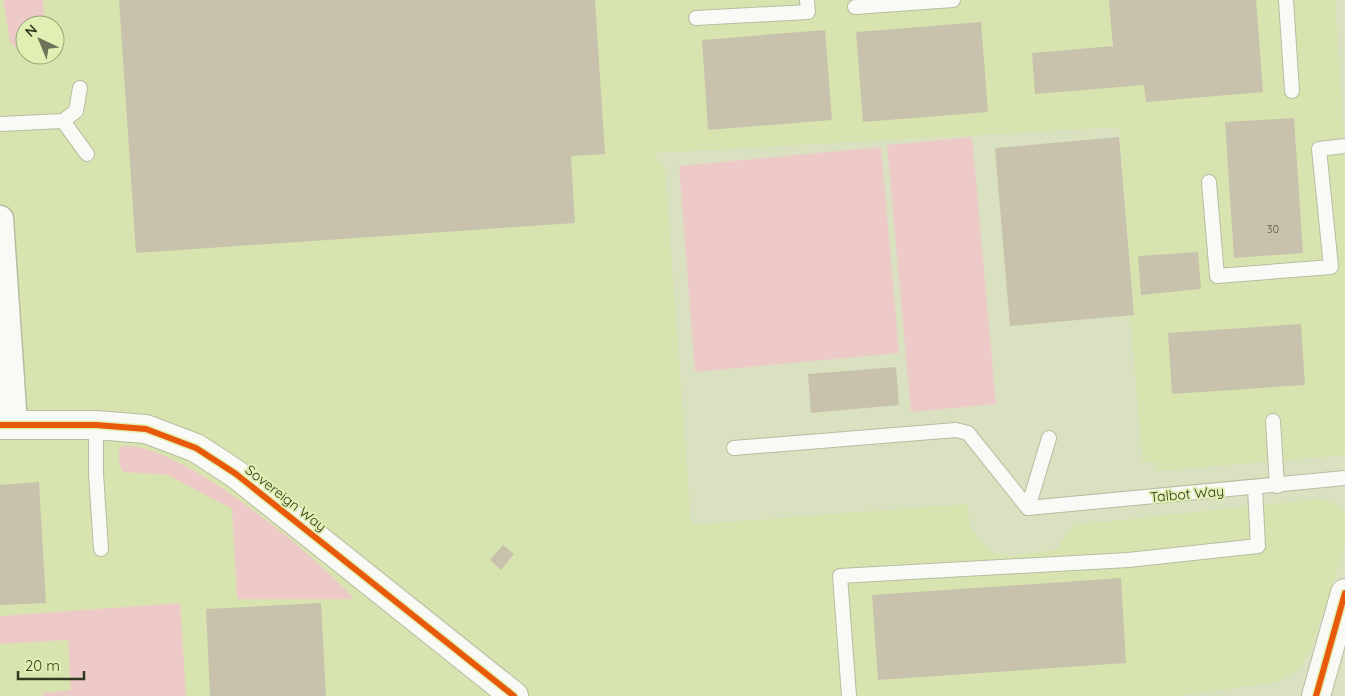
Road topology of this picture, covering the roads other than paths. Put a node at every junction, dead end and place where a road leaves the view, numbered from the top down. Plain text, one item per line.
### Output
1 (807, 0) edge
2 (953, 0) edge
3 (1286, 0) edge
4 (855, 7) dead end
5 (696, 18) dead end
6 (80, 88) dead end
7 (1292, 91) dead end
8 (63, 121) junction
9 (0, 124) edge
10 (1345, 146) edge
11 (87, 154) dead end
12 (1209, 182) dead end
13 (0, 219) edge
14 (1, 254) edge
15 (1273, 421) dead end
16 (7, 424) edge
17 (96, 425) junction
18 (1049, 438) dead end
19 (734, 448) dead end
20 (1345, 478) edge
21 (1277, 486) junction
22 (1255, 488) junction
23 (1028, 508) junction
24 (101, 549) dead end
25 (1345, 593) edge
26 (514, 696) edge
27 (848, 696) edge
28 (1316, 696) edge

1 - 5 lane
2 - 4 lane
3 - 7 lane
6 - 8 lane
8 - 9 lane
8 - 11 lane
10 - 12 lane
13 - 14 street
14 - 16 street
15 - 21 lane
16 - 17 street, Sovereign Way
17 - 24 lane
17 - 26 street, Sovereign Way
18 - 23 lane
19 - 23 lane
20 - 21 lane, Talbot Way
21 - 22 lane, Talbot Way
22 - 23 lane, Talbot Way
22 - 27 lane
25 - 28 street

